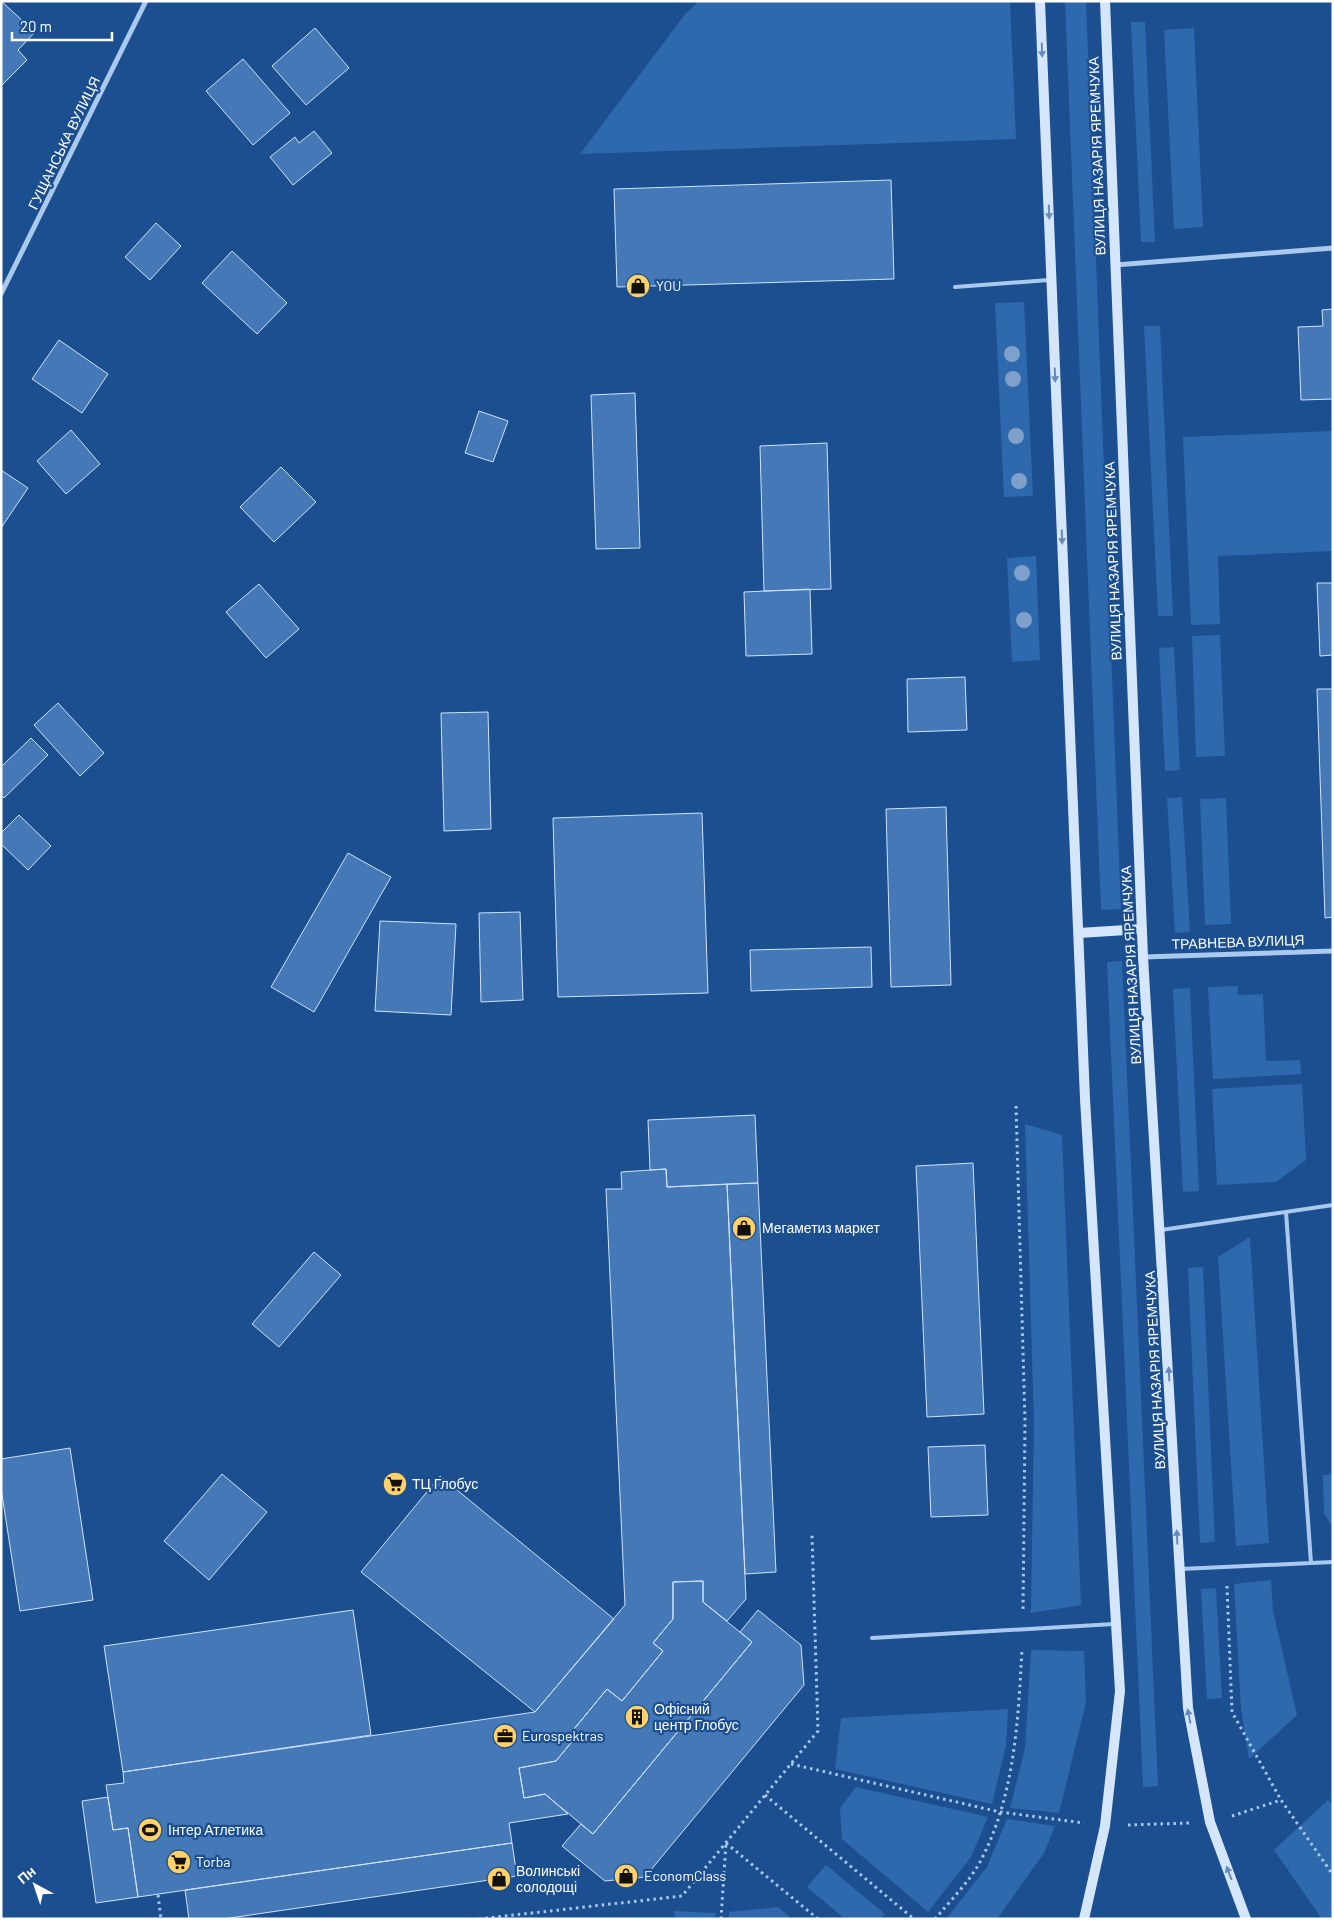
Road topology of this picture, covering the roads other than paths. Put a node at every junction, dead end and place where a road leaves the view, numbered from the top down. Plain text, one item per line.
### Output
1 (146, 1) edge
2 (1040, 1) edge
3 (1104, 1) edge
4 (1333, 248) edge
5 (1115, 265) junction
6 (1052, 280) junction
7 (955, 287) dead end
8 (1, 294) edge
9 (1142, 929) junction
10 (1079, 933) junction
11 (1333, 951) edge
12 (1143, 957) junction
13 (1333, 1205) edge
14 (1286, 1212) junction
15 (1161, 1230) junction
16 (1333, 1562) edge
17 (1311, 1563) junction
18 (1179, 1570) junction
19 (1116, 1624) junction
20 (872, 1638) dead end
21 (1084, 1919) edge
22 (1246, 1919) edge

1 - 8 street, ГУЩАНСЬКА ВУЛИЦЯ
2 -> 6 street
3 - 5 street, ВУЛИЦЯ НАЗАРІЯ ЯРЕМЧУКА
4 - 5 street
5 - 9 street, ВУЛИЦЯ НАЗАРІЯ ЯРЕМЧУКА
6 - 7 lane
6 -> 10 street
9 - 10 street
9 - 12 street, ВУЛИЦЯ НАЗАРІЯ ЯРЕМЧУКА
10 - 19 street
11 - 12 street, ТРАВНЕВА ВУЛИЦЯ
12 - 15 street, ВУЛИЦЯ НАЗАРІЯ ЯРЕМЧУКА
13 - 14 lane
14 - 15 lane
14 - 17 lane
18 -> 15 street, ВУЛИЦЯ НАЗАРІЯ ЯРЕМЧУКА
16 - 17 lane
17 - 18 lane
22 -> 18 street, ВУЛИЦЯ НАЗАРІЯ ЯРЕМЧУКА
19 - 20 lane
19 - 21 street

